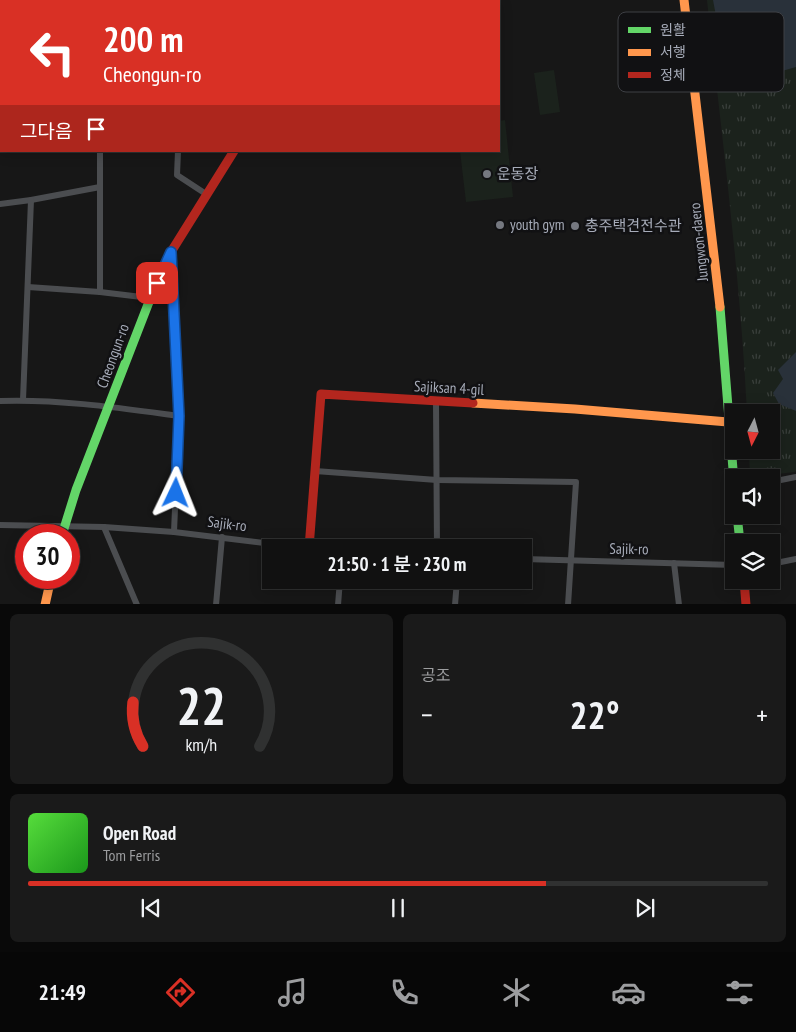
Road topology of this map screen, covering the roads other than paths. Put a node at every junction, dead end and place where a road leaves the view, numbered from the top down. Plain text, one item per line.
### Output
1 (695, 92) edge
2 (100, 152) edge
3 (178, 152) edge
4 (233, 152) edge
5 (100, 187) junction
6 (206, 194) junction
7 (31, 200) junction
8 (0, 204) edge
9 (171, 252) junction
10 (28, 287) junction
11 (100, 292) junction
12 (150, 298) junction
13 (23, 400) junction
14 (0, 401) edge
15 (436, 402) junction
16 (727, 404) edge
17 (109, 407) junction
18 (179, 416) junction
19 (725, 422) edge
20 (315, 471) junction
21 (796, 477) edge
22 (436, 480) junction
23 (780, 480) edge
24 (67, 524) edge
25 (0, 525) edge
26 (15, 525) edge
27 (80, 526) edge
28 (104, 527) junction
29 (174, 532) junction
30 (222, 537) junction
31 (310, 539) edge
32 (436, 539) edge
33 (262, 542) edge
34 (532, 559) edge
35 (796, 559) edge
36 (572, 561) junction
37 (780, 562) edge
38 (674, 563) junction
39 (725, 566) edge
40 (48, 589) edge
41 (339, 589) edge
42 (456, 589) edge
43 (745, 589) edge
44 (45, 604) edge
45 (137, 604) edge
46 (216, 604) edge
47 (338, 604) edge
48 (455, 604) edge
49 (568, 604) edge
50 (679, 604) edge
51 (746, 604) edge

1 - 16 street, Jungwon-daero
2 - 5 street
3 - 6 street
4 - 6 street, Cheongun-ro
5 - 7 street
5 - 11 street
6 - 9 street, Cheongun-ro
7 - 8 street
7 - 10 street
9 - 12 street, Cheongun-ro
9 - 18 street
10 - 11 street
10 - 13 street
11 - 12 street
12 - 17 street, Cheongun-ro
13 - 14 street
13 - 17 street
15 - 19 street, Sajiksan 4-gil
15 - 20 street, Sajiksan 4-gil
15 - 22 street
17 - 18 street
17 - 24 street, Cheongun-ro
18 - 29 street
20 - 22 street
20 - 31 street, Sajiksan 4-gil
21 - 23 street
22 - 32 street
22 - 36 street
25 - 26 street, Sajik-ro
27 - 28 street, Sajik-ro
28 - 29 street, Sajik-ro
28 - 45 street
29 - 30 street, Sajik-ro
30 - 33 street, Sajik-ro
30 - 46 street
34 - 36 street, Sajik-ro
35 - 37 street
36 - 38 street, Sajik-ro
36 - 49 street
38 - 39 street, Sajik-ro
38 - 50 street
40 - 44 street
41 - 47 street
42 - 48 street
43 - 51 street

